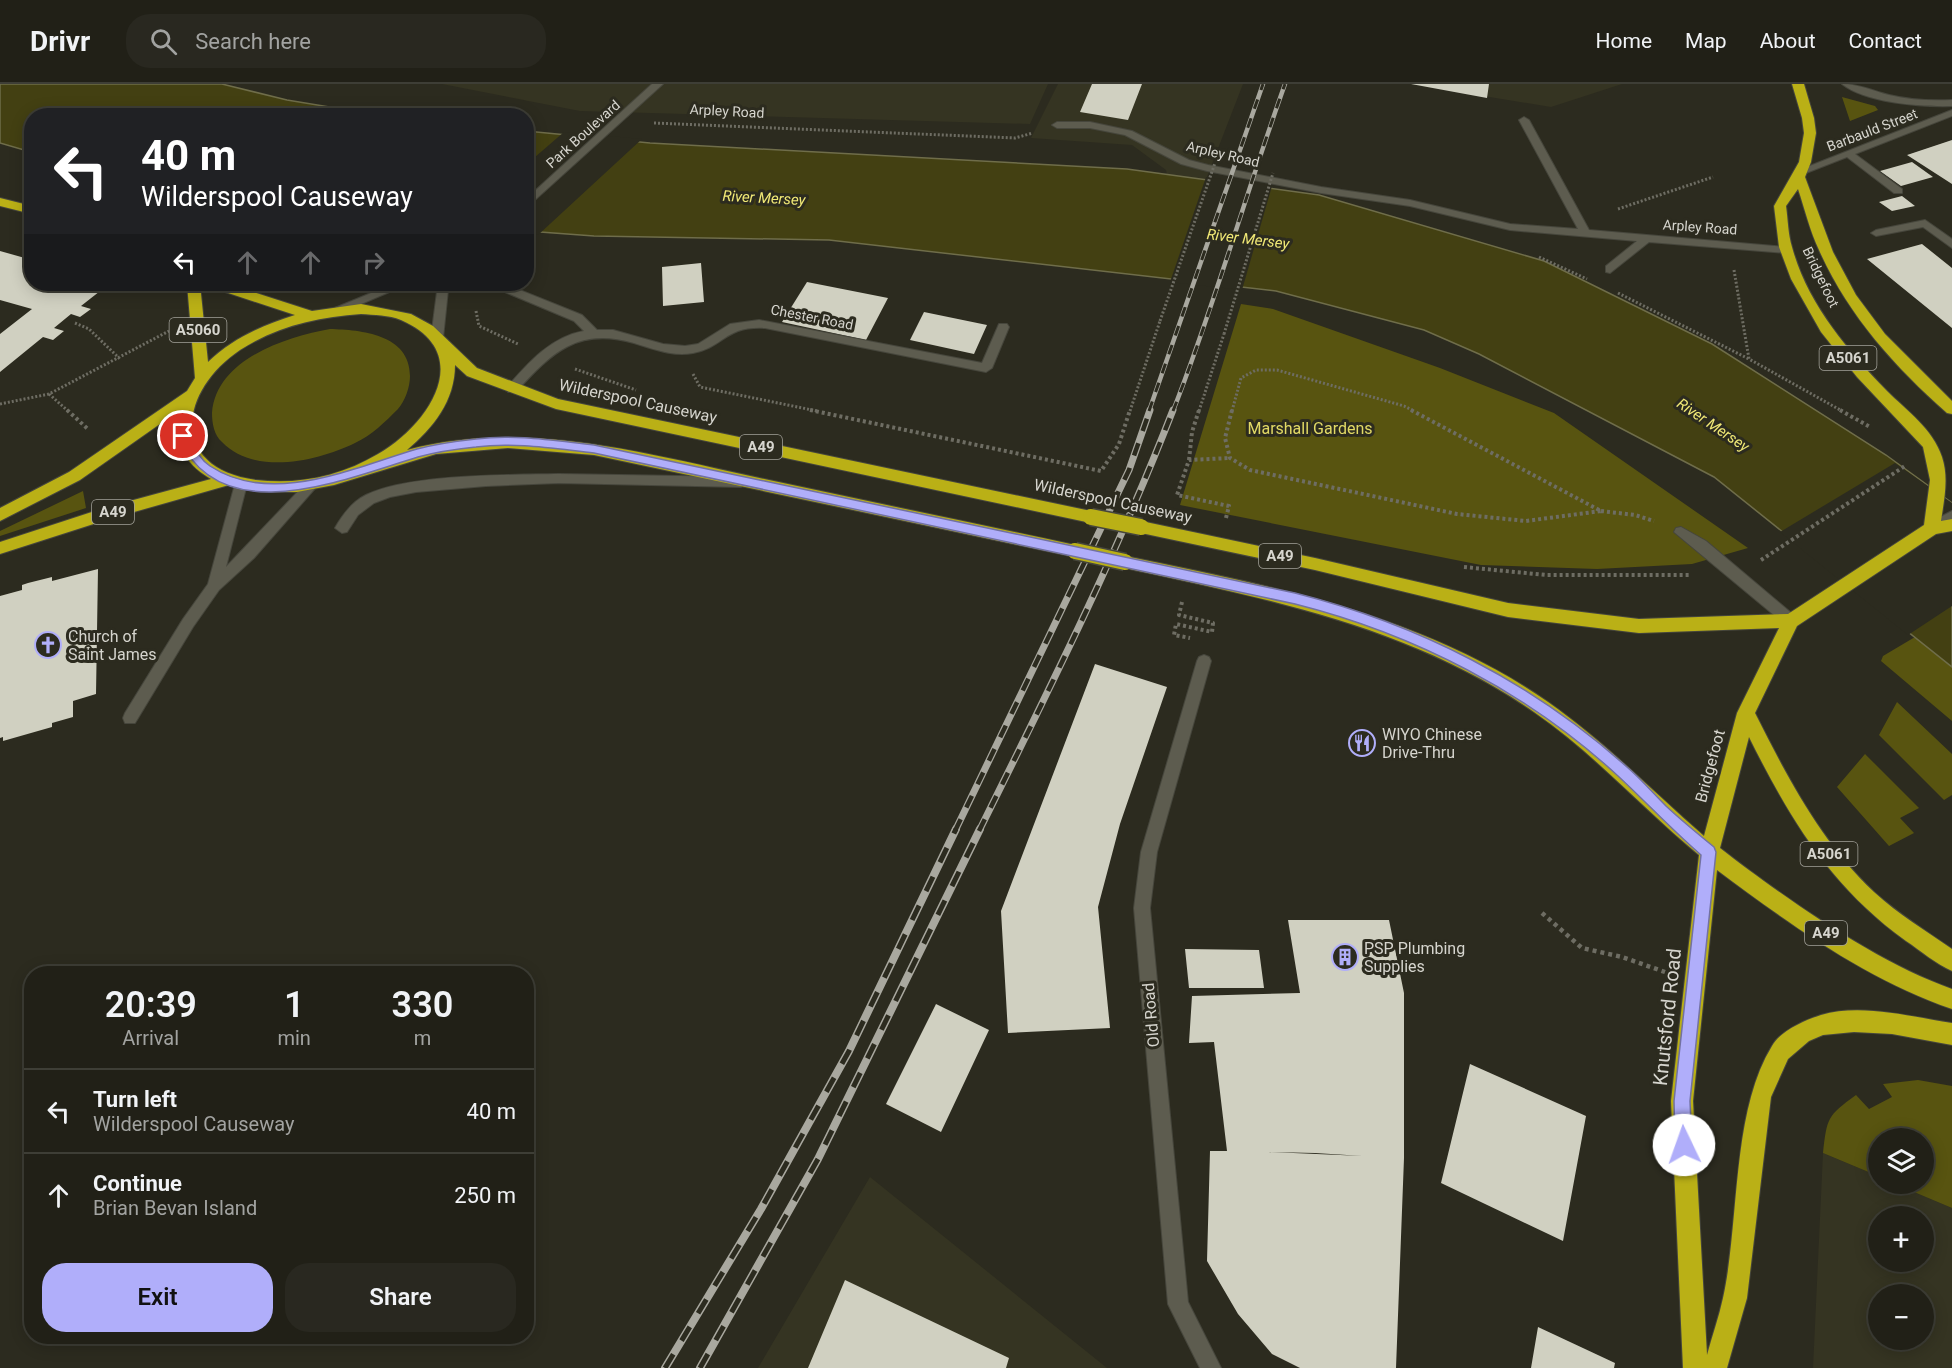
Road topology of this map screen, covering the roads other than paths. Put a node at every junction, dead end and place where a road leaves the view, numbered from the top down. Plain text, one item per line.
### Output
1 (658, 84) edge
2 (1798, 84) edge
3 (1847, 84) edge
4 (1952, 103) edge
5 (1952, 113) edge
6 (1524, 120) dead end
7 (1057, 125) road end
8 (1849, 154) junction
9 (1801, 175) junction
10 (1898, 191) dead end
11 (534, 198) edge
12 (0, 202) edge
13 (24, 208) edge
14 (1585, 232) junction
15 (1876, 233) dead end
16 (1647, 238) junction
17 (1952, 245) edge
18 (1786, 250) junction
19 (1610, 269) dead end
20 (194, 291) edge
21 (236, 291) edge
22 (384, 291) edge
23 (442, 291) edge
24 (513, 291) edge
25 (336, 310) junction
26 (309, 315) junction
27 (1003, 327) dead end
28 (594, 334) junction
29 (441, 343) junction
30 (202, 378) junction
31 (512, 390) junction
32 (190, 396) junction
33 (1952, 409) edge
34 (366, 468) junction
35 (234, 482) junction
36 (750, 483) junction
37 (312, 484) junction
38 (0, 515) edge
39 (1952, 516) edge
40 (1952, 525) edge
41 (342, 528) dead end
42 (1932, 528) junction
43 (1682, 532) road end
44 (0, 548) edge
45 (214, 586) junction
46 (1791, 621) junction
47 (1204, 661) dead end
48 (1746, 713) junction
49 (130, 718) dead end
50 (1709, 852) junction
51 (1952, 962) edge
52 (1952, 999) edge
53 (1952, 1034) edge
54 (1210, 1368) edge
55 (1695, 1368) edge
56 (1715, 1368) edge

1 - 11 street, Park Boulevard
2 - 9 highway, A5061
3 - 4 street, Barbauld Street
5 - 8 street, Barbauld Street
6 - 14 street
7 - 14 street, Arpley Road
8 - 9 street, Barbauld Street
8 - 10 street
9 - 18 highway, Bridgefoot / A5061
9 - 33 highway, Bridgefoot / A5061
12 - 13 highway
14 - 16 street, Arpley Road
15 - 17 street
16 - 18 street, Arpley Road
16 - 19 street
18 - 42 highway, Bridgefoot / A5061
20 - 30 highway, A5060
21 - 26 highway
22 - 25 street
23 - 29 street
24 - 28 street
25 - 26 highway, A49
25 - 29 highway, A49
26 - 30 highway, A49
27 - 28 street, Chester Road
28 - 31 street, Chester Road
29 - 31 highway, Wilderspool Causeway / A49
29 - 34 highway, A49
30 - 32 highway, A49
31 - 46 highway, Wilderspool Causeway / A49, bridge
32 - 35 highway, A49
32 - 38 highway, A49
34 - 36 highway, A49
34 - 37 highway, A49
35 - 37 highway, A49
35 - 44 highway, A49
35 - 45 street
36 - 41 street
36 - 50 highway, A49, bridge
37 - 45 street
39 - 42 street
40 - 42 highway, Bridgefoot
42 - 46 highway, Bridgefoot
43 - 46 street
45 - 49 street
46 - 48 highway, Bridgefoot
47 - 54 street, Old Road
48 - 50 highway, Bridgefoot
48 - 51 highway, A5061
50 - 52 highway, A49
50 - 55 highway, Knutsford Road
53 - 56 highway

